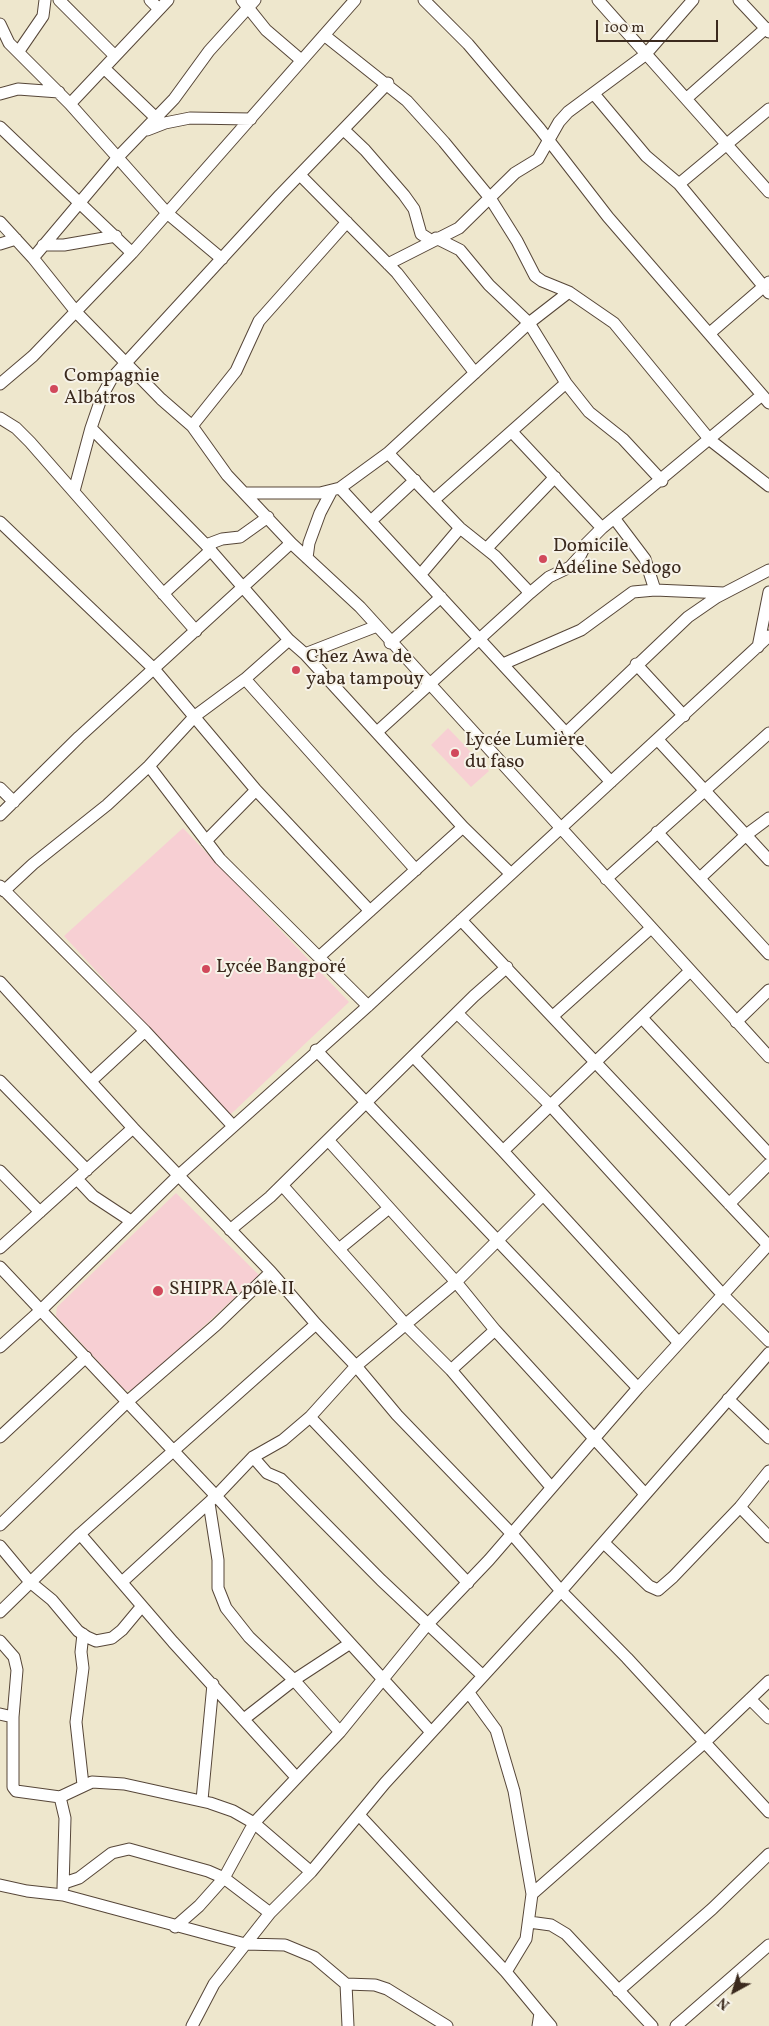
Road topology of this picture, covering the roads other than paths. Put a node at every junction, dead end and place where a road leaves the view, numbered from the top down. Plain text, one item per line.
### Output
1 (45, 0) edge
2 (60, 0) edge
3 (150, 0) edge
4 (168, 0) edge
5 (355, 0) edge
6 (424, 0) edge
7 (598, 0) edge
8 (693, 0) edge
9 (738, 0) edge
10 (248, 3) edge
11 (607, 6) edge
12 (158, 9) junction
13 (0, 24) edge
14 (767, 30) edge
15 (324, 35) junction
16 (20, 50) junction
17 (645, 55) junction
18 (115, 56) junction
19 (302, 60) junction
20 (104, 69) junction
21 (388, 83) junction
22 (59, 92) junction
23 (0, 94) edge
24 (594, 94) junction
25 (687, 98) junction
26 (70, 104) junction
27 (769, 109) edge
28 (156, 118) junction
29 (251, 119) junction
30 (0, 127) edge
31 (145, 130) junction
32 (344, 130) junction
33 (548, 140) junction
34 (727, 145) junction
35 (119, 156) junction
36 (300, 175) junction
37 (679, 184) junction
38 (769, 192) edge
39 (490, 198) junction
40 (79, 203) junction
41 (167, 213) junction
42 (0, 222) edge
43 (347, 222) junction
44 (116, 236) junction
45 (434, 239) junction
46 (16, 240) junction
47 (0, 244) edge
48 (43, 245) junction
49 (132, 253) junction
50 (33, 258) junction
51 (222, 259) junction
52 (388, 264) junction
53 (767, 287) edge
54 (569, 292) junction
55 (77, 313) junction
56 (529, 323) junction
57 (710, 333) junction
58 (127, 365) junction
59 (475, 373) junction
60 (566, 383) junction
61 (0, 384) edge
62 (766, 399) edge
63 (0, 418) edge
64 (192, 426) junction
65 (91, 428) junction
66 (512, 432) junction
67 (710, 440) junction
68 (388, 453) junction
69 (555, 477) junction
70 (415, 480) junction
71 (662, 481) junction
72 (769, 486) edge
73 (336, 490) junction
74 (74, 491) junction
75 (244, 493) junction
76 (434, 500) junction
77 (268, 518) junction
78 (614, 518) junction
79 (372, 520) junction
80 (0, 522) edge
81 (460, 528) junction
82 (602, 528) junction
83 (291, 543) junction
84 (208, 548) junction
85 (487, 548) junction
86 (307, 558) junction
87 (769, 570) edge
88 (421, 574) junction
89 (244, 587) junction
90 (655, 590) junction
91 (769, 592) edge
92 (530, 593) junction
93 (724, 593) junction
94 (163, 594) junction
95 (441, 597) junction
96 (377, 626) junction
97 (196, 631) junction
98 (769, 636) edge
99 (480, 639) junction
100 (289, 640) junction
101 (390, 642) junction
102 (758, 647) junction
103 (305, 654) junction
104 (502, 664) junction
105 (636, 664) junction
106 (154, 669) junction
107 (245, 678) junction
108 (430, 686) junction
109 (195, 716) junction
110 (684, 716) junction
111 (377, 732) junction
112 (566, 733) junction
113 (769, 733) edge
114 (658, 740) junction
115 (149, 766) junction
116 (611, 782) junction
117 (0, 788) edge
118 (256, 790) junction
119 (703, 791) junction
120 (14, 802) junction
121 (0, 815) edge
122 (769, 818) edge
123 (464, 827) junction
124 (560, 829) junction
125 (657, 832) junction
126 (746, 835) junction
127 (206, 841) junction
128 (769, 860) edge
129 (416, 870) junction
130 (511, 874) junction
131 (700, 878) junction
132 (606, 879) junction
133 (2, 889) edge
134 (370, 911) junction
135 (461, 920) junction
136 (651, 928) junction
137 (769, 954) edge
138 (319, 957) junction
139 (507, 967) junction
140 (690, 971) junction
141 (0, 982) edge
142 (769, 990) edge
143 (368, 1006) junction
144 (457, 1012) junction
145 (553, 1016) junction
146 (642, 1018) junction
147 (736, 1022) junction
148 (145, 1030) junction
149 (316, 1050) junction
150 (413, 1056) junction
151 (769, 1057) edge
152 (595, 1062) junction
153 (0, 1081) edge
154 (91, 1081) junction
155 (366, 1102) junction
156 (550, 1105) junction
157 (233, 1126) junction
158 (133, 1128) junction
159 (328, 1140) junction
160 (503, 1151) junction
161 (769, 1154) edge
162 (769, 1164) edge
163 (87, 1170) junction
164 (0, 1171) edge
165 (179, 1175) junction
166 (77, 1179) junction
167 (282, 1185) junction
168 (542, 1196) junction
169 (729, 1204) junction
170 (389, 1208) junction
171 (40, 1212) junction
172 (131, 1221) junction
173 (230, 1230) junction
174 (496, 1241) junction
175 (769, 1244) edge
176 (0, 1248) edge
177 (339, 1250) junction
178 (0, 1267) edge
179 (272, 1272) junction
180 (456, 1282) junction
181 (723, 1295) junction
182 (41, 1310) junction
183 (316, 1324) junction
184 (406, 1325) junction
185 (495, 1330) junction
186 (769, 1341) edge
187 (679, 1343) junction
188 (0, 1347) edge
189 (769, 1353) edge
190 (86, 1357) junction
191 (356, 1366) junction
192 (451, 1370) junction
193 (638, 1388) junction
194 (728, 1399) junction
195 (127, 1402) junction
196 (310, 1417) junction
197 (0, 1437) edge
198 (595, 1437) junction
199 (769, 1438) edge
200 (173, 1452) junction
201 (253, 1457) junction
202 (769, 1472) edge
203 (551, 1487) junction
204 (645, 1494) junction
205 (213, 1500) junction
206 (740, 1507) junction
207 (0, 1525) edge
208 (511, 1533) junction
209 (80, 1534) junction
210 (769, 1537) edge
211 (604, 1543) junction
212 (0, 1546) edge
213 (30, 1582) junction
214 (122, 1582) junction
215 (468, 1583) junction
216 (561, 1590) junction
217 (142, 1606) junction
218 (0, 1612) edge
219 (427, 1625) junction
220 (82, 1634) junction
221 (0, 1641) edge
222 (349, 1644) junction
223 (483, 1676) junction
224 (294, 1680) junction
225 (383, 1680) junction
226 (769, 1681) edge
227 (213, 1684) junction
228 (469, 1694) junction
229 (750, 1699) junction
230 (0, 1714) edge
231 (13, 1717) junction
232 (244, 1718) junction
233 (769, 1718) edge
234 (340, 1732) junction
235 (431, 1732) junction
236 (705, 1742) junction
237 (296, 1777) junction
238 (83, 1785) junction
239 (60, 1797) junction
240 (202, 1800) junction
241 (769, 1812) edge
242 (359, 1815) junction
243 (254, 1823) junction
244 (769, 1854) edge
245 (311, 1872) junction
246 (224, 1878) junction
247 (0, 1885) edge
248 (63, 1889) junction
249 (532, 1894) junction
250 (270, 1913) junction
251 (529, 1922) junction
252 (174, 1927) junction
253 (245, 1944) junction
254 (769, 1945) edge
255 (506, 1972) junction
256 (346, 1984) junction
257 (618, 1991) junction
258 (540, 2013) junction
259 (192, 2026) edge
260 (348, 2026) edge
261 (447, 2026) edge
262 (538, 2026) edge
263 (551, 2026) edge
264 (652, 2026) edge
265 (676, 2026) edge

1 - 16 street
2 - 18 street
3 - 12 street
4 - 12 street
5 - 15 street
6 - 33 street
7 - 11 street
8 - 17 street
9 - 14 street
10 - 19 street
10 - 28 street
11 - 17 street
12 - 18 street
13 - 16 street
14 - 25 street
15 - 19 street
15 - 21 street
16 - 22 street
17 - 24 street
17 - 25 street
18 - 20 street
19 - 29 street
20 - 26 street
20 - 28 street
21 - 32 street
21 - 39 street
22 - 23 street
22 - 26 street
24 - 33 street
24 - 37 street
25 - 34 street
26 - 35 street
27 - 34 street
28 - 31 street
29 - 31 street
29 - 41 street
30 - 40 street
31 - 35 street
32 - 36 street
32 - 45 street
33 - 39 street
33 - 57 street
34 - 37 street
34 - 38 street
35 - 40 street
35 - 41 street
36 - 43 street
36 - 51 street
37 - 53 street
39 - 45 street
39 - 54 street
40 - 44 street
40 - 48 street
41 - 49 street
41 - 51 street
42 - 46 street
43 - 52 street
43 - 64 street
44 - 48 street
44 - 49 street
45 - 52 street
45 - 56 street
46 - 47 street
46 - 50 street
48 - 50 street
49 - 55 street
50 - 55 street
51 - 58 street
52 - 59 street
53 - 57 street
54 - 56 street
54 - 67 street
55 - 58 street
55 - 61 street
56 - 59 street
56 - 60 street
57 - 62 street
58 - 64 street
58 - 65 street
59 - 68 street
60 - 66 street
60 - 71 street
62 - 67 street
63 - 74 street
64 - 75 street
65 - 74 street
65 - 84 street
66 - 69 street
66 - 76 street
67 - 71 street
67 - 72 street
68 - 70 street
68 - 73 street
69 - 82 street
69 - 85 street
70 - 76 street
70 - 79 street
71 - 78 street
73 - 75 street
73 - 79 street
73 - 86 street
74 - 94 street
75 - 77 street
76 - 81 street
77 - 83 street
77 - 84 street
78 - 82 street
78 - 90 street
79 - 88 street
80 - 106 street
81 - 85 street
81 - 88 street
82 - 92 street
83 - 86 street
83 - 89 street
84 - 89 street
84 - 94 street
85 - 92 street
86 - 96 street
87 - 93 street
88 - 95 street
89 - 97 street
89 - 100 street
90 - 93 street
90 - 104 street
91 - 102 street
92 - 99 street
93 - 105 street
94 - 97 street
95 - 99 street
95 - 101 street
96 - 101 street
96 - 103 street
97 - 106 street
98 - 102 street
99 - 104 street
99 - 108 street
100 - 103 street
100 - 107 street
101 - 108 street
102 - 110 street
103 - 111 street
104 - 112 street
105 - 110 street
105 - 112 street
106 - 109 street
106 - 120 street
107 - 109 street
107 - 129 street
108 - 111 street
108 - 124 street
109 - 115 street
109 - 118 street
110 - 114 street
111 - 123 street
112 - 116 street
113 - 119 street
114 - 116 street
114 - 119 street
115 - 127 street
115 - 133 street
116 - 124 street
117 - 120 street
118 - 127 street
118 - 134 street
119 - 125 street
119 - 126 street
120 - 121 street
122 - 126 street
123 - 129 street
123 - 130 street
124 - 130 street
124 - 132 street
125 - 131 street
125 - 132 street
126 - 128 street
126 - 131 street
127 - 138 street
129 - 134 street
130 - 135 street
131 - 137 street
132 - 136 street
133 - 148 street
134 - 138 street
135 - 139 street
135 - 143 street
136 - 140 street
136 - 145 street
138 - 143 street
139 - 144 street
139 - 145 street
140 - 146 street
140 - 147 street
141 - 154 street
142 - 147 street
143 - 149 street
144 - 150 street
144 - 156 street
145 - 152 street
146 - 152 street
146 - 161 street
147 - 151 street
148 - 154 street
148 - 157 street
149 - 155 street
149 - 157 street
150 - 155 street
150 - 160 street
152 - 156 street
152 - 169 street
153 - 163 street
154 - 158 street
155 - 159 street
155 - 174 street
156 - 160 street
156 - 181 street
157 - 165 street
158 - 163 street
158 - 165 street
159 - 167 street
159 - 170 street
160 - 168 street
162 - 169 street
163 - 166 street
164 - 171 street
165 - 172 street
165 - 173 street
166 - 171 street
166 - 172 street
167 - 173 street
167 - 177 street
168 - 174 street
168 - 187 street
169 - 175 street
170 - 177 street
170 - 180 street
171 - 176 street
172 - 182 street
173 - 179 street
174 - 180 street
174 - 193 street
175 - 181 street
177 - 184 street
178 - 182 street
179 - 183 street
179 - 195 street
180 - 184 street
180 - 185 street
181 - 186 street
181 - 187 street
182 - 188 street
182 - 190 street
183 - 191 street
183 - 200 street
184 - 191 street
184 - 192 street
185 - 192 street
185 - 198 street
187 - 193 street
189 - 194 street
190 - 195 street
190 - 197 street
191 - 196 street
191 - 208 street
192 - 203 street
193 - 198 street
194 - 199 street
194 - 204 street
195 - 200 street
195 - 207 street
196 - 201 street
196 - 215 street
198 - 203 street
198 - 204 street
200 - 205 street
200 - 209 street
201 - 205 street
201 - 219 street
202 - 206 street
203 - 208 street
204 - 211 street
205 - 214 street
205 - 222 street
205 - 224 street
206 - 210 street
206 - 211 street
208 - 215 street
208 - 216 street
209 - 213 street
209 - 214 street
211 - 216 street
212 - 213 street
213 - 218 street
213 - 220 street
214 - 217 street
215 - 219 street
216 - 223 street
216 - 236 street
217 - 220 street
217 - 227 street
219 - 223 street
219 - 225 street
220 - 238 street
221 - 231 street
222 - 224 street
222 - 225 street
223 - 228 street
224 - 232 street
224 - 234 street
225 - 234 street
225 - 235 street
226 - 229 street
227 - 232 street
227 - 240 street
228 - 235 street
228 - 249 street
229 - 233 street
229 - 236 street
230 - 231 street
231 - 239 street
232 - 237 street
234 - 237 street
235 - 242 street
236 - 241 street
236 - 249 street
237 - 243 street
238 - 239 street
238 - 240 street
239 - 248 street
240 - 243 street
242 - 245 street
242 - 255 street
243 - 245 street
243 - 246 street
244 - 257 street
245 - 250 street
246 - 248 street
246 - 250 street
246 - 252 street
247 - 248 street
248 - 252 street
249 - 251 street
250 - 253 street
251 - 255 street
251 - 257 street
252 - 253 street
253 - 256 street
253 - 259 street
254 - 265 street
255 - 258 street
256 - 260 street
256 - 261 street
257 - 264 street
258 - 262 street
258 - 263 street

